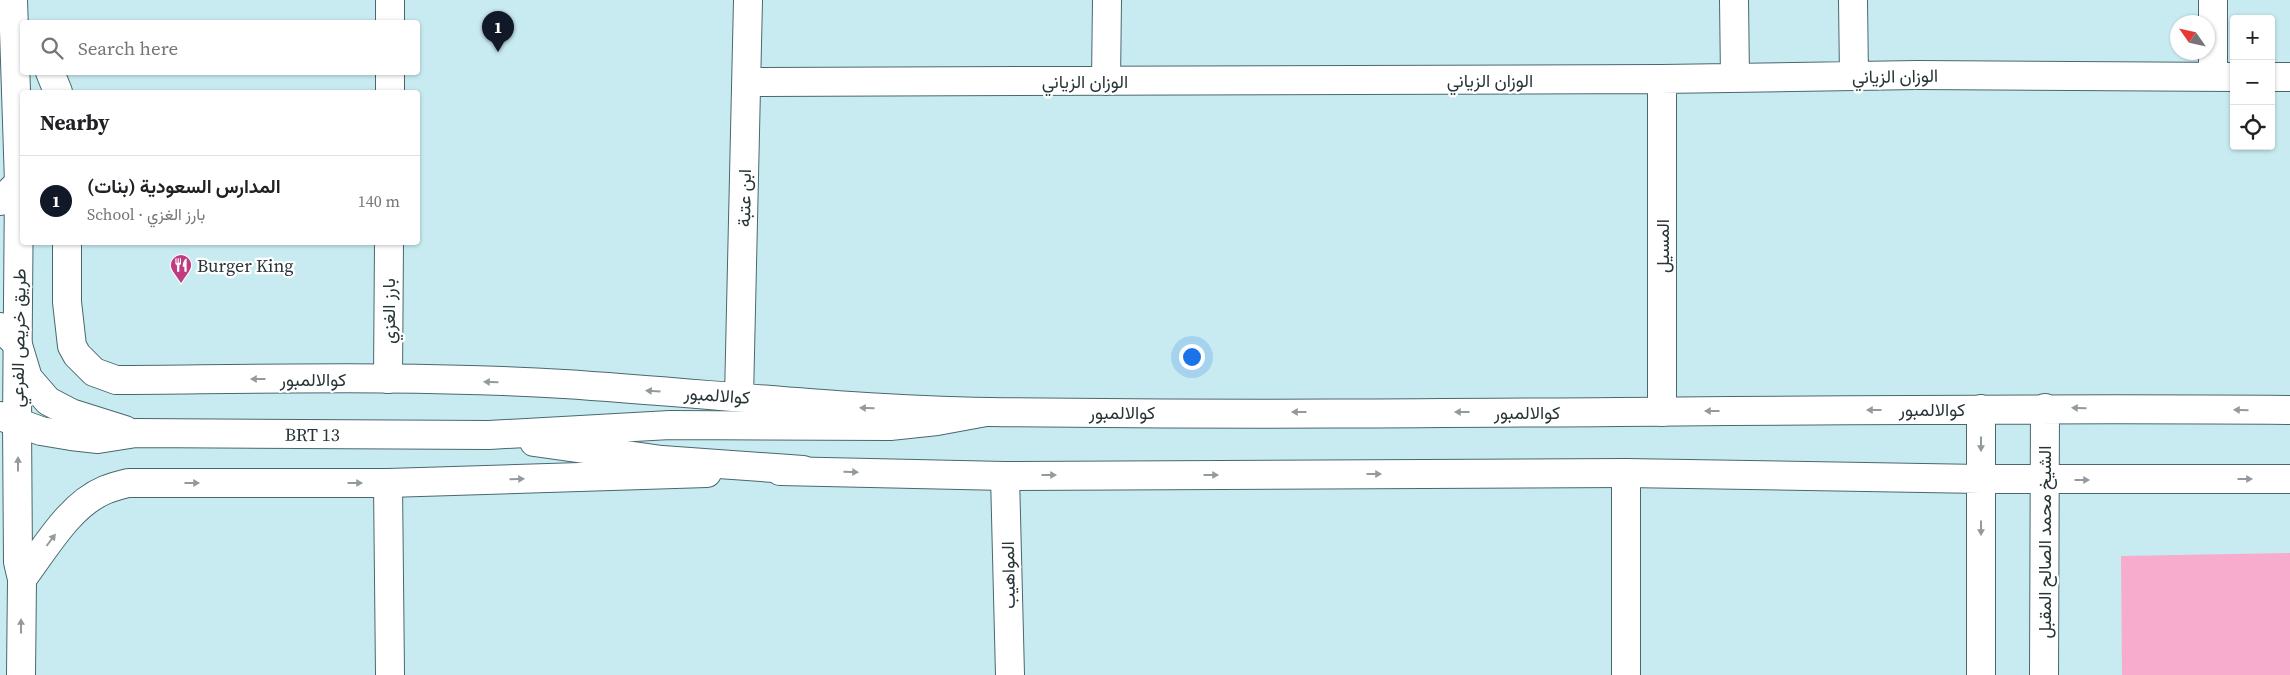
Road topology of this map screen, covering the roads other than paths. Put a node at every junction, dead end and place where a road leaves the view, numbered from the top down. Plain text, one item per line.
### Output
1 (390, 0) edge
2 (748, 0) edge
3 (1107, 0) edge
4 (1734, 0) edge
5 (1853, 0) edge
6 (2213, 0) edge
7 (12, 19) edge
8 (390, 20) edge
9 (51, 75) edge
10 (390, 75) edge
11 (1854, 76) junction
12 (2223, 77) edge
13 (2275, 77) edge
14 (2290, 77) edge
15 (1735, 78) junction
16 (1662, 80) junction
17 (1106, 81) junction
18 (746, 82) junction
19 (57, 90) edge
20 (390, 90) edge
21 (9, 192) edge
22 (67, 245) edge
23 (389, 245) edge
24 (9, 336) edge
25 (388, 379) junction
26 (739, 397) junction
27 (2046, 408) junction
28 (1981, 409) junction
29 (2290, 410) edge
30 (986, 412) junction
31 (1662, 412) junction
32 (8, 419) edge
33 (136, 433) junction
34 (489, 434) junction
35 (802, 470) junction
36 (1626, 473) junction
37 (1005, 476) junction
38 (1981, 479) junction
39 (2290, 479) edge
40 (2044, 480) junction
41 (388, 482) junction
42 (0, 502) edge
43 (20, 570) junction
44 (21, 675) edge
45 (390, 675) edge
46 (1010, 675) edge
47 (1626, 675) edge
48 (1981, 675) edge
49 (2044, 675) edge

1 - 8 street
2 - 18 street, ابن عتبة
3 - 17 street
4 - 15 street
5 - 11 street
6 - 12 street
7 - 21 street, طريق خريص الفرعي
9 - 19 street
10 - 20 street
11 - 12 street, الوزان الزياني
11 - 15 street, الوزان الزياني
13 - 14 street
15 - 16 street, الوزان الزياني
16 - 17 street, الوزان الزياني
16 - 31 street, المسيل
17 - 18 street, الوزان الزياني
18 - 26 street, ابن عتبة
21 - 24 street, طريق خريص الفرعي
25 -> 22 street, كوالالمبور
23 - 25 street, بارز الغزي
24 - 32 street, طريق خريص الفرعي
24 - 33 street, BRT 13
26 -> 25 street, كوالالمبور
30 -> 26 street, كوالالمبور
27 - 28 street, كوالالمبور
29 -> 27 street, كوالالمبور
27 - 40 street, الشيخ محمد الصالح المقبل
28 -> 31 street, كوالالمبور
28 -> 38 street
31 -> 30 street, كوالالمبور
30 - 34 street
32 - 33 street, BRT 13
43 -> 32 street, طريق خريص الفرعي
33 - 34 street, BRT 13
34 - 35 street
35 -> 37 street
41 -> 35 street
37 -> 36 street
36 - 38 street
36 - 47 street
37 - 46 street, المواهيب
38 - 40 street
38 -> 48 street
40 -> 39 street
40 - 49 street, الشيخ محمد الصالح المقبل
43 -> 41 street
41 - 45 street
42 - 43 street
44 -> 43 street, طريق خريص الفرعي

